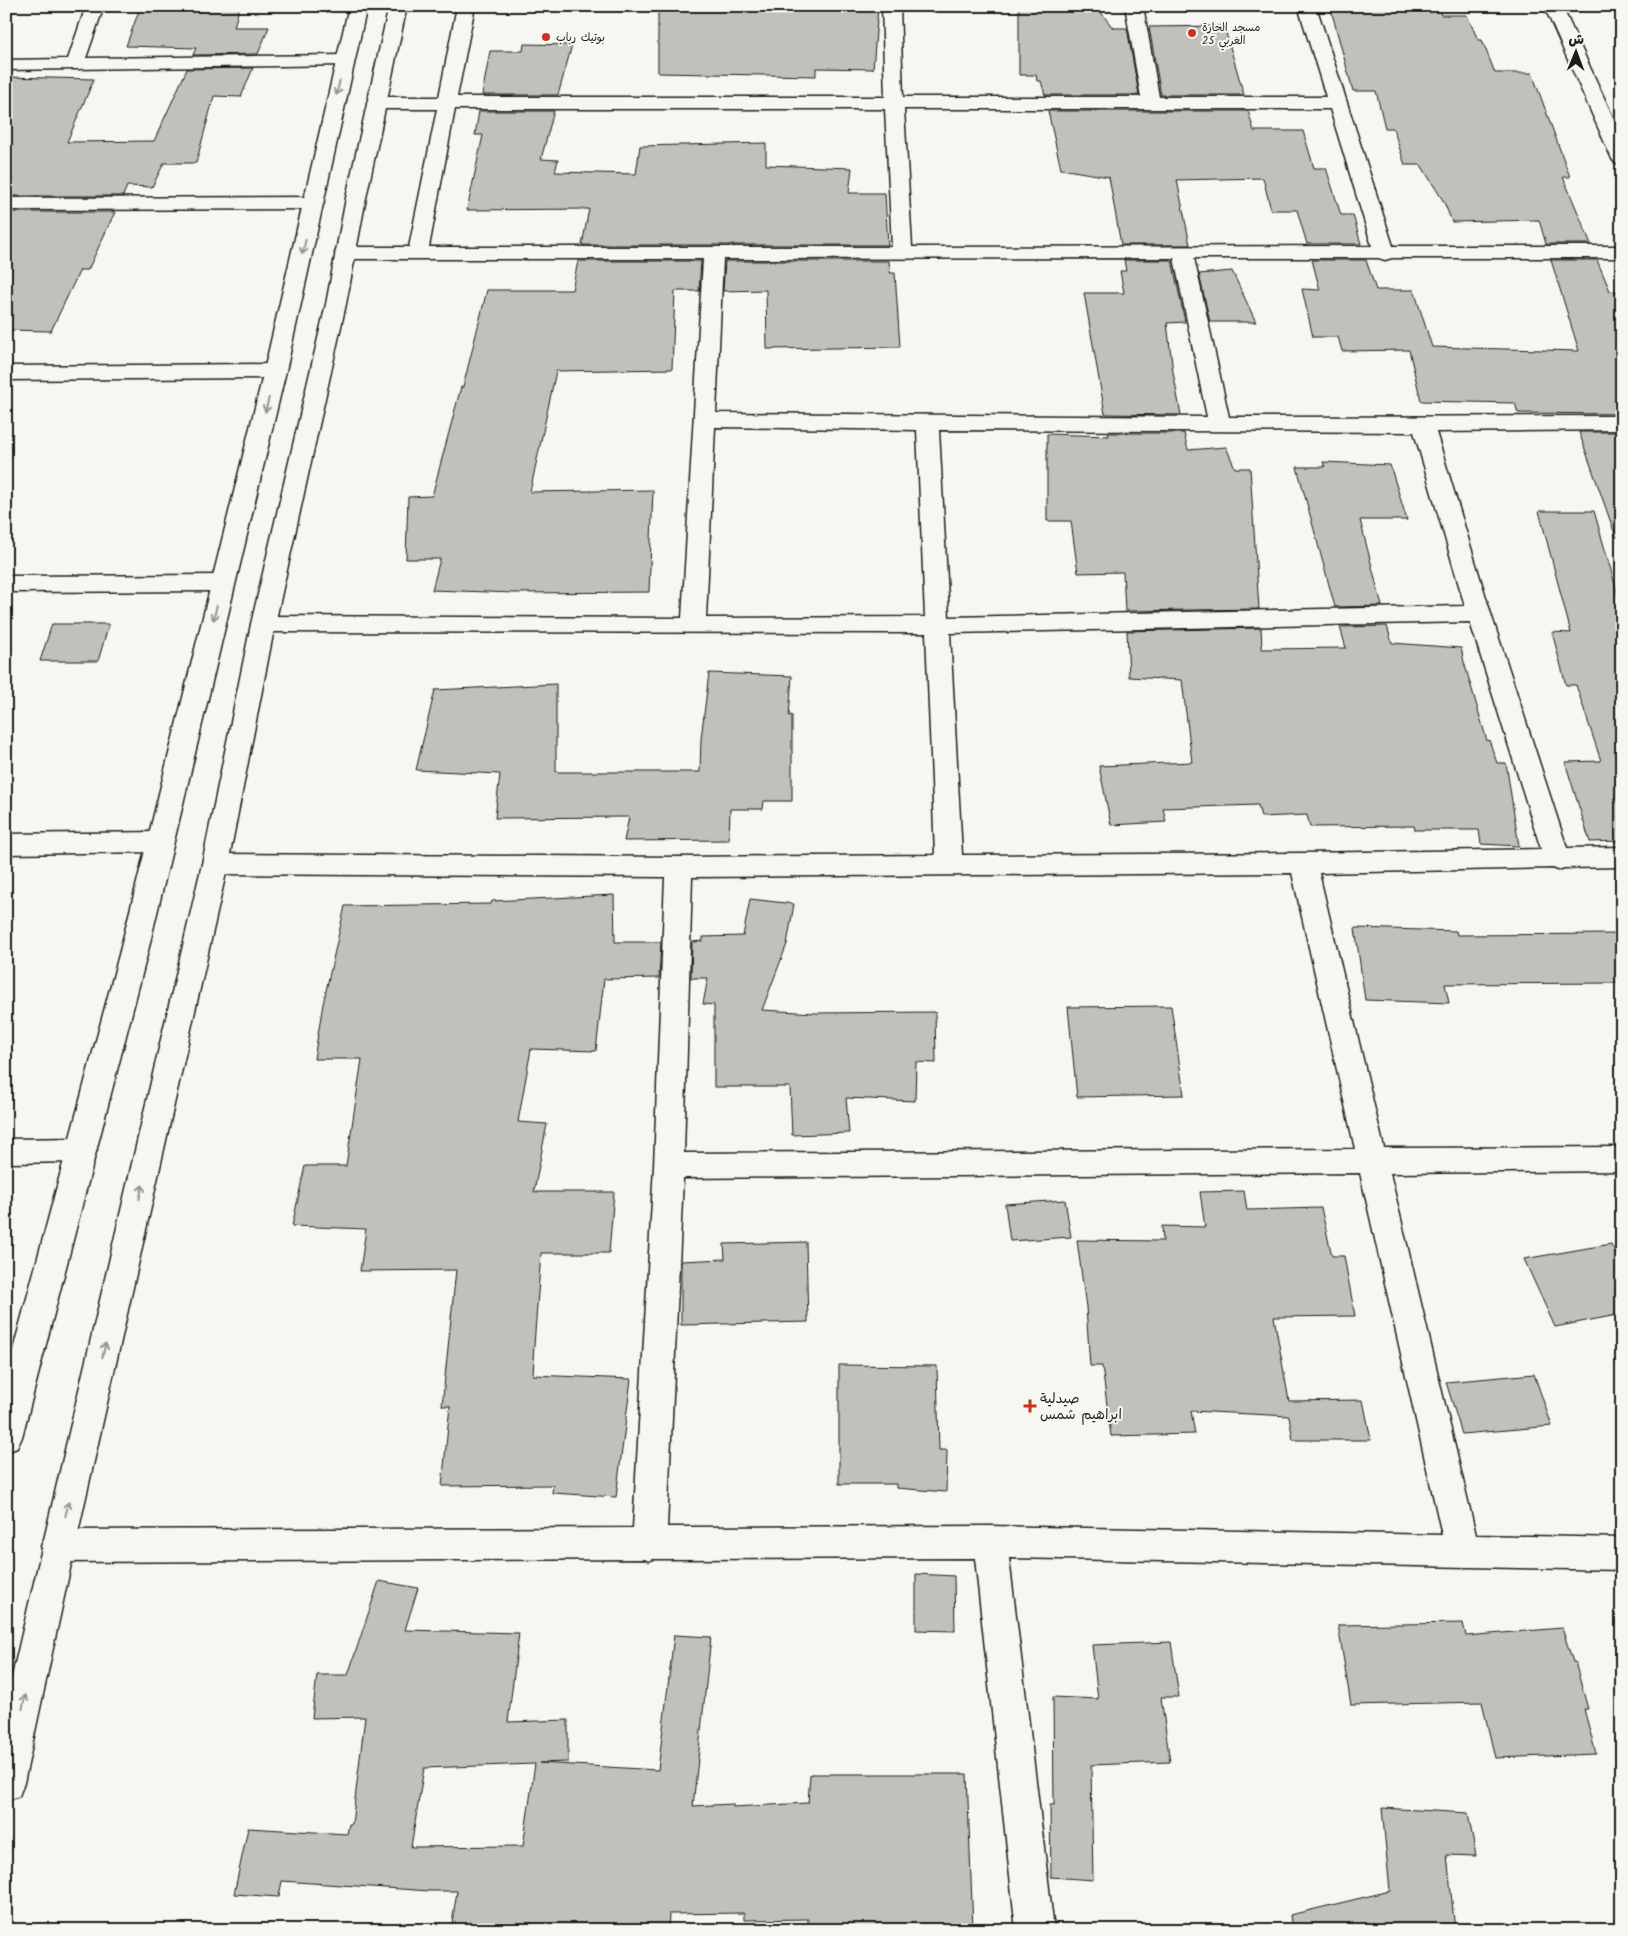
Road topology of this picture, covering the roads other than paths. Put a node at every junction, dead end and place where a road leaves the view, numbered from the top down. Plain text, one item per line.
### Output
1 (96, 6) edge
2 (358, 6) edge
3 (398, 6) edge
4 (466, 6) edge
5 (891, 6) edge
6 (1134, 6) edge
7 (1307, 6) edge
8 (1553, 6) edge
9 (345, 60) junction
10 (75, 64) junction
11 (6, 65) edge
12 (376, 102) junction
13 (448, 102) junction
14 (894, 103) junction
15 (1151, 103) junction
16 (1338, 103) junction
17 (1622, 159) edge
18 (314, 203) junction
19 (6, 204) edge
20 (418, 252) junction
21 (713, 252) junction
22 (1183, 252) junction
23 (1622, 252) edge
24 (346, 253) junction
25 (902, 253) junction
26 (1385, 254) junction
27 (275, 371) junction
28 (6, 373) edge
29 (703, 420) junction
30 (928, 423) junction
31 (1219, 423) junction
32 (1622, 423) edge
33 (1422, 425) junction
34 (222, 583) junction
35 (6, 584) edge
36 (1479, 614) junction
37 (263, 624) junction
38 (694, 626) junction
39 (936, 626) junction
40 (159, 842) junction
41 (6, 844) edge
42 (1622, 857) edge
43 (1558, 860) junction
44 (1303, 863) junction
45 (215, 864) junction
46 (949, 865) junction
47 (679, 868) junction
48 (82, 1150) junction
49 (6, 1151) edge
50 (1622, 1159) edge
51 (1372, 1161) junction
52 (669, 1166) junction
53 (6, 1438) edge
54 (990, 1542) junction
55 (650, 1545) junction
56 (58, 1546) junction
57 (1463, 1552) junction
58 (1622, 1554) edge
59 (6, 1783) edge
60 (1035, 1930) edge

1 - 10 street
2 - 9 street
3 - 12 street
4 - 13 street
5 - 14 street
6 - 15 street
7 - 16 street
8 - 17 street
9 - 10 street
9 -> 18 street
10 - 11 street
12 - 13 street
12 - 24 street
13 - 14 street
13 - 20 street
14 - 15 street
14 - 25 street
15 - 16 street
16 - 26 street
18 - 19 street
18 -> 27 street
20 - 21 street
20 - 24 street
21 - 25 street
21 - 29 street
22 - 25 street
22 - 26 street
22 - 31 street
23 - 26 street
24 - 37 street
27 - 28 street
27 -> 34 street
29 - 30 street
29 - 38 street
30 - 31 street
30 - 39 street
31 - 33 street
32 - 33 street
33 - 36 street
34 - 35 street
34 -> 40 street
36 - 39 street
36 - 43 street
37 - 38 street
37 - 45 street
38 - 39 street
39 - 46 street
40 - 41 street
40 - 48 street
42 - 43 street
43 - 44 street
44 - 46 street
44 - 51 street
45 - 47 street
56 -> 45 street
46 - 47 street
47 - 52 street
48 - 49 street
48 - 53 street
50 - 51 street
51 - 52 street
51 - 57 street
52 - 55 street
54 - 55 street
54 - 57 street
54 - 60 street
55 - 56 street
59 -> 56 street
57 - 58 street

